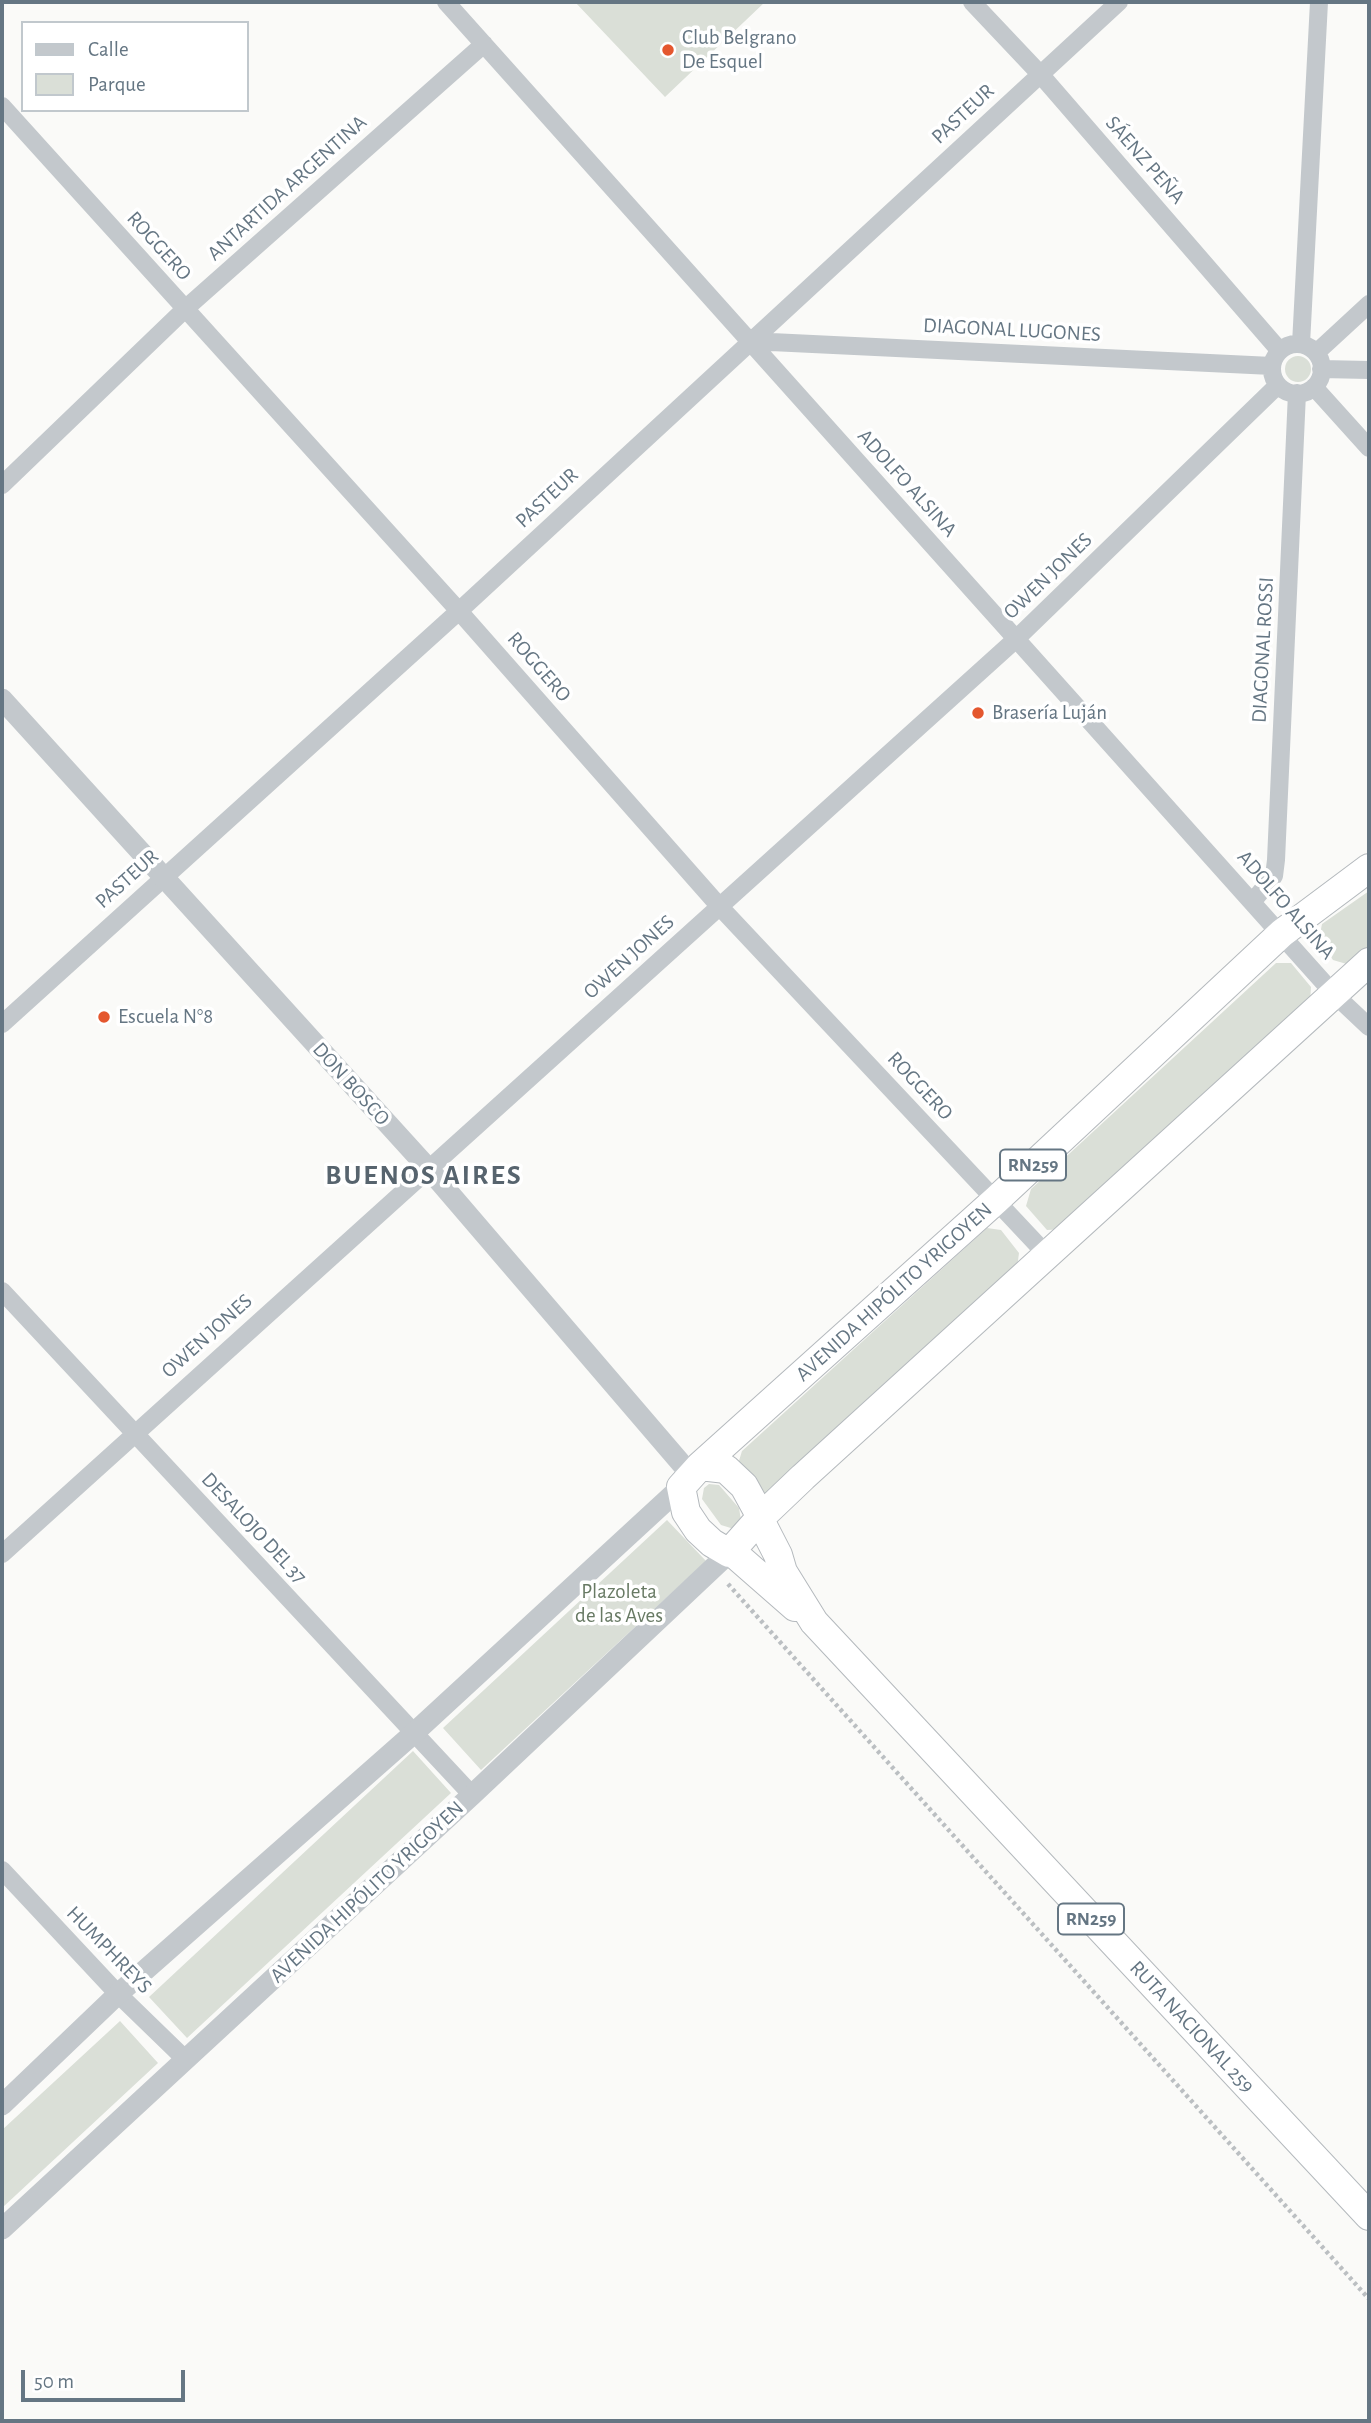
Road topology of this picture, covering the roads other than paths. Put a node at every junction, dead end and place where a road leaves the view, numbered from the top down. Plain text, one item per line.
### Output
1 (446, 2) edge
2 (972, 2) edge
3 (1119, 2) edge
4 (1319, 2) edge
5 (484, 44) junction
6 (1040, 74) junction
7 (2, 106) edge
8 (1369, 304) edge
9 (185, 309) junction
10 (750, 341) junction
11 (1313, 356) junction
12 (1276, 358) junction
13 (1369, 370) edge
14 (1278, 385) junction
15 (1305, 390) junction
16 (1369, 448) edge
17 (2, 485) edge
18 (459, 611) junction
19 (1015, 640) junction
20 (2, 699) edge
21 (1369, 867) edge
22 (163, 877) junction
23 (1253, 901) junction
24 (720, 907) junction
25 (1282, 933) junction
26 (1369, 962) edge
27 (1334, 994) junction
28 (2, 1024) edge
29 (1369, 1027) edge
30 (427, 1167) junction
31 (996, 1200) junction
32 (1047, 1255) junction
33 (2, 1291) edge
34 (134, 1433) junction
35 (691, 1476) junction
36 (760, 1518) junction
37 (2, 1554) edge
38 (725, 1557) junction
39 (814, 1622) junction
40 (414, 1733) junction
41 (472, 1795) junction
42 (2, 1870) edge
43 (118, 1994) junction
44 (185, 2059) junction
45 (2, 2105) edge
46 (1369, 2216) edge
47 (2, 2229) edge

1 - 5 street, ADOLFO ALSINA
2 - 6 street, SÁENZ PEÑA
3 - 6 street, PASTEUR
4 - 11 street
5 - 9 street, ANTARTIDA ARGENTINA
5 - 10 street, ADOLFO ALSINA
6 - 10 street, PASTEUR
6 - 12 street, SÁENZ PEÑA
7 - 9 street, ROGGERO
8 - 11 street
9 - 17 street, ANTARTIDA ARGENTINA
9 - 18 street, ROGGERO
10 - 12 street, DIAGONAL LUGONES
10 - 18 street, PASTEUR
10 - 19 street, ADOLFO ALSINA
11 - 12 street
11 - 13 street
11 - 15 street, DIAGONAL ROSSI
12 - 14 street
14 - 15 street
14 - 19 street, OWEN JONES
15 - 16 street
15 - 23 street, DIAGONAL ROSSI
18 - 22 street, PASTEUR
18 - 24 street, ROGGERO
19 - 23 street, ADOLFO ALSINA
19 - 24 street, OWEN JONES
20 - 22 street, DON BOSCO
21 - 25 highway, AVENIDA HIPÓLITO YRIGOYEN / RN259
22 - 28 street, PASTEUR
22 - 30 street, DON BOSCO
23 - 25 street, ADOLFO ALSINA
24 - 30 street, OWEN JONES
24 - 31 street, ROGGERO
25 - 27 street, ADOLFO ALSINA
25 - 31 highway, AVENIDA HIPÓLITO YRIGOYEN / RN259
26 - 27 highway
27 - 29 street, ADOLFO ALSINA
27 - 32 highway
30 - 34 street, OWEN JONES
30 - 35 street, DON BOSCO
31 - 32 street, ROGGERO
31 - 35 highway, AVENIDA HIPÓLITO YRIGOYEN / RN259
32 - 36 highway
33 - 34 street, DESALOJO DEL 37
34 - 37 street, OWEN JONES
34 - 40 street, DESALOJO DEL 37
35 - 36 highway, RN259
35 - 38 highway, RN259
35 - 40 street, AVENIDA HIPÓLITO YRIGOYEN
36 - 38 highway
36 - 39 highway, RUTA NACIONAL 259 / RN259
38 - 39 highway, RUTA NACIONAL 259 / RN259
38 - 41 street, AVENIDA HIPÓLITO YRIGOYEN
39 - 46 highway, RUTA NACIONAL 259 / RN259
40 - 41 street, DESALOJO DEL 37
40 - 43 street, AVENIDA HIPÓLITO YRIGOYEN
41 - 44 street, AVENIDA HIPÓLITO YRIGOYEN
42 - 43 street, HUMPHREYS
43 - 44 street, HUMPHREYS
43 - 45 street, AVENIDA HIPÓLITO YRIGOYEN
44 - 47 street, AVENIDA HIPÓLITO YRIGOYEN

